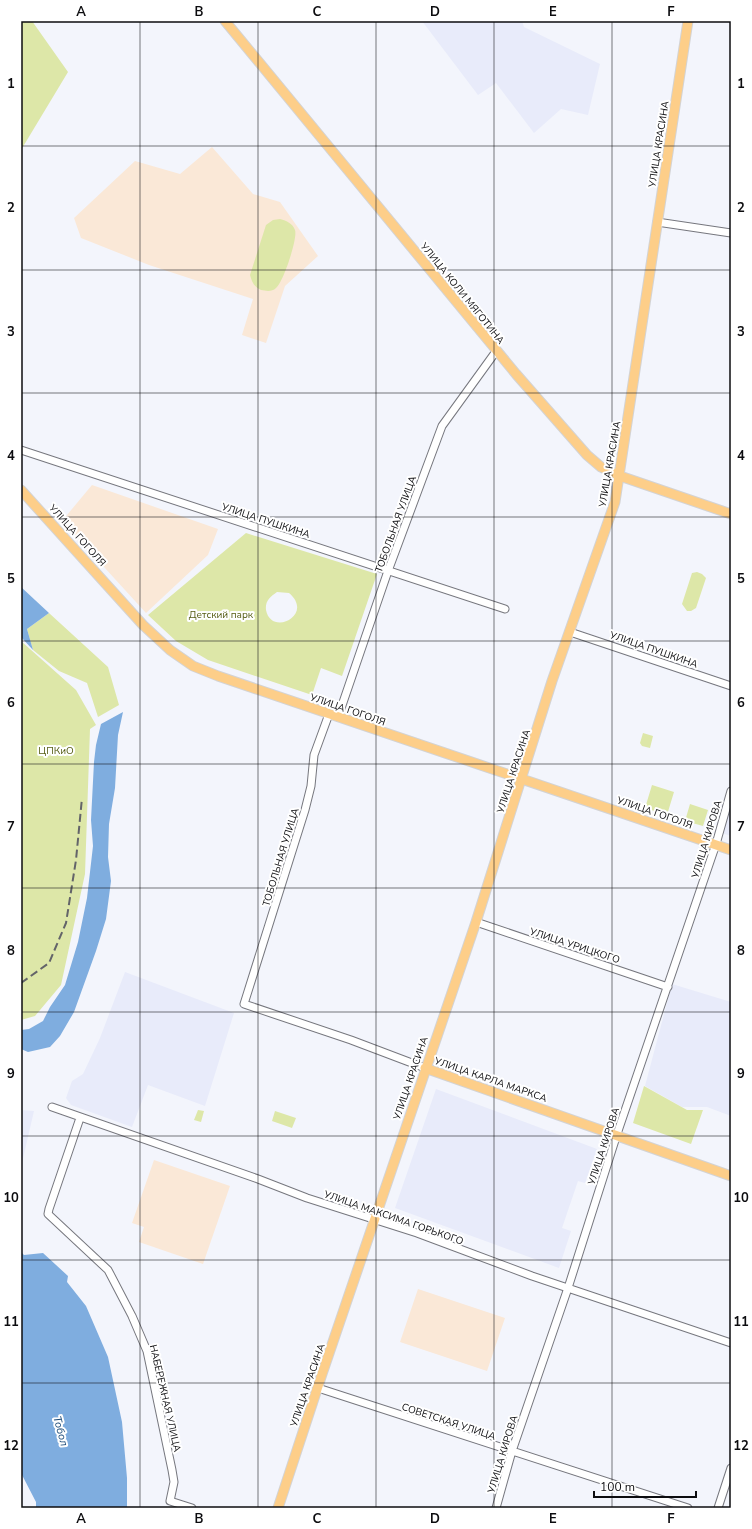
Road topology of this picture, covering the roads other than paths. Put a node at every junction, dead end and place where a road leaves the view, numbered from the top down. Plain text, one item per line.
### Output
1 (225, 21) edge
2 (688, 21) edge
3 (657, 222) junction
4 (731, 233) edge
5 (497, 350) junction
6 (21, 450) edge
7 (620, 476) junction
8 (21, 490) edge
9 (731, 514) edge
10 (388, 571) junction
11 (505, 609) dead end
12 (570, 632) junction
13 (731, 686) edge
14 (329, 714) junction
15 (338, 716) junction
16 (522, 779) junction
17 (731, 791) edge
18 (716, 844) junction
19 (731, 850) edge
20 (476, 922) junction
21 (668, 986) junction
22 (244, 1004) joint
23 (425, 1068) junction
24 (52, 1108) dead end
25 (80, 1118) junction
26 (617, 1134) junction
27 (731, 1176) edge
28 (374, 1219) junction
29 (568, 1288) junction
30 (731, 1343) edge
31 (318, 1388) junction
32 (512, 1451) junction
33 (731, 1468) edge
34 (192, 1508) edge
35 (278, 1508) edge
36 (496, 1508) edge
37 (688, 1508) edge
38 (718, 1508) edge

1 - 5 main road, УЛИЦА КОЛИ МЯГОТИНА
2 - 3 main road, УЛИЦА КРАСИНА
3 - 4 street
3 - 7 main road, УЛИЦА КРАСИНА
5 - 7 main road, УЛИЦА КОЛИ МЯГОТИНА
5 - 10 street, ТОБОЛЬНАЯ УЛИЦА
6 - 10 street, УЛИЦА ПУШКИНА
7 - 9 main road, УЛИЦА КОЛИ МЯГОТИНА
7 - 12 main road, УЛИЦА КРАСИНА
8 - 14 main road, УЛИЦА ГОГОЛЯ
10 - 11 street, УЛИЦА ПУШКИНА
10 - 15 street, ТОБОЛЬНАЯ УЛИЦА
12 - 13 street, УЛИЦА ПУШКИНА
12 - 16 main road, УЛИЦА КРАСИНА
14 - 15 main road, УЛИЦА ГОГОЛЯ
14 - 22 street, ТОБОЛЬНАЯ УЛИЦА
15 - 16 main road, УЛИЦА ГОГОЛЯ
16 - 18 main road, УЛИЦА ГОГОЛЯ
16 - 20 main road, УЛИЦА КРАСИНА
17 - 18 street, УЛИЦА КИРОВА
18 - 19 main road, УЛИЦА ГОГОЛЯ
18 - 21 street, УЛИЦА КИРОВА
20 - 21 street, УЛИЦА УРИЦКОГО
20 - 23 main road, УЛИЦА КРАСИНА
21 - 26 street, УЛИЦА КИРОВА
22 - 23 street, УЛИЦА КАРЛА МАРКСА
23 - 26 main road, УЛИЦА КАРЛА МАРКСА
23 - 28 main road, УЛИЦА КРАСИНА
24 - 25 street, УЛИЦА МАКСИМА ГОРЬКОГО
25 - 28 street, УЛИЦА МАКСИМА ГОРЬКОГО
25 - 34 street, НАБЕРЕЖНАЯ УЛИЦА
26 - 27 main road, УЛИЦА КАРЛА МАРКСА
26 - 29 street, УЛИЦА КИРОВА
28 - 29 street, УЛИЦА МАКСИМА ГОРЬКОГО
28 - 31 main road, УЛИЦА КРАСИНА
29 - 30 street, УЛИЦА МАКСИМА ГОРЬКОГО
29 - 32 street, УЛИЦА КИРОВА
31 - 32 street, СОВЕТСКАЯ УЛИЦА
31 - 35 main road, УЛИЦА КРАСИНА
32 - 36 street, УЛИЦА КИРОВА
32 - 37 street, СОВЕТСКАЯ УЛИЦА
33 - 38 street

